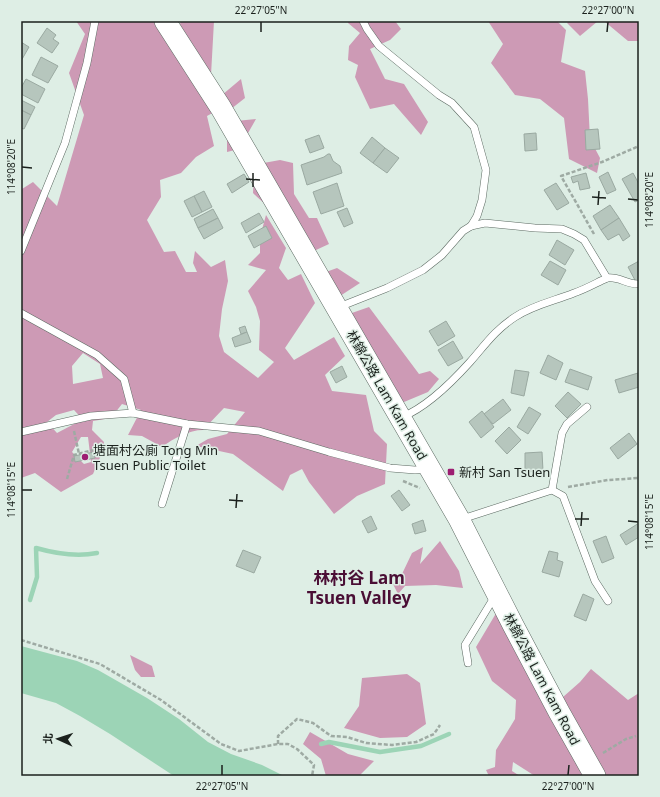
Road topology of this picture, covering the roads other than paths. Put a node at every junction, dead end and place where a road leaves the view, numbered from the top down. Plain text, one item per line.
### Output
1 (95, 21) edge
2 (165, 21) edge
3 (363, 21) edge
4 (471, 226) junction
5 (21, 252) edge
6 (607, 278) junction
7 (639, 284) edge
8 (337, 308) junction
9 (21, 314) edge
10 (587, 407) dead end
11 (133, 413) junction
12 (400, 418) junction
13 (187, 424) junction
14 (21, 432) edge
15 (430, 469) junction
16 (552, 490) junction
17 (162, 504) dead end
18 (459, 519) junction
19 (497, 594) junction
20 (608, 601) dead end
21 (468, 663) dead end
22 (594, 776) edge

1 - 5 lane
2 - 8 main road, 林錦公路 Lam Kam Road
3 - 4 lane
4 - 6 lane
4 - 8 lane
6 - 7 lane
6 - 12 lane
8 - 12 main road, 林錦公路 Lam Kam Road
9 - 11 lane
10 - 16 lane
11 - 13 lane
11 - 14 lane
12 - 15 main road, 林錦公路 Lam Kam Road
13 - 15 lane
13 - 17 lane
15 - 18 main road, 林錦公路 Lam Kam Road
16 - 18 lane
16 - 20 lane
18 - 19 main road, 林錦公路 Lam Kam Road
19 - 21 lane
19 - 22 main road, 林錦公路 Lam Kam Road

